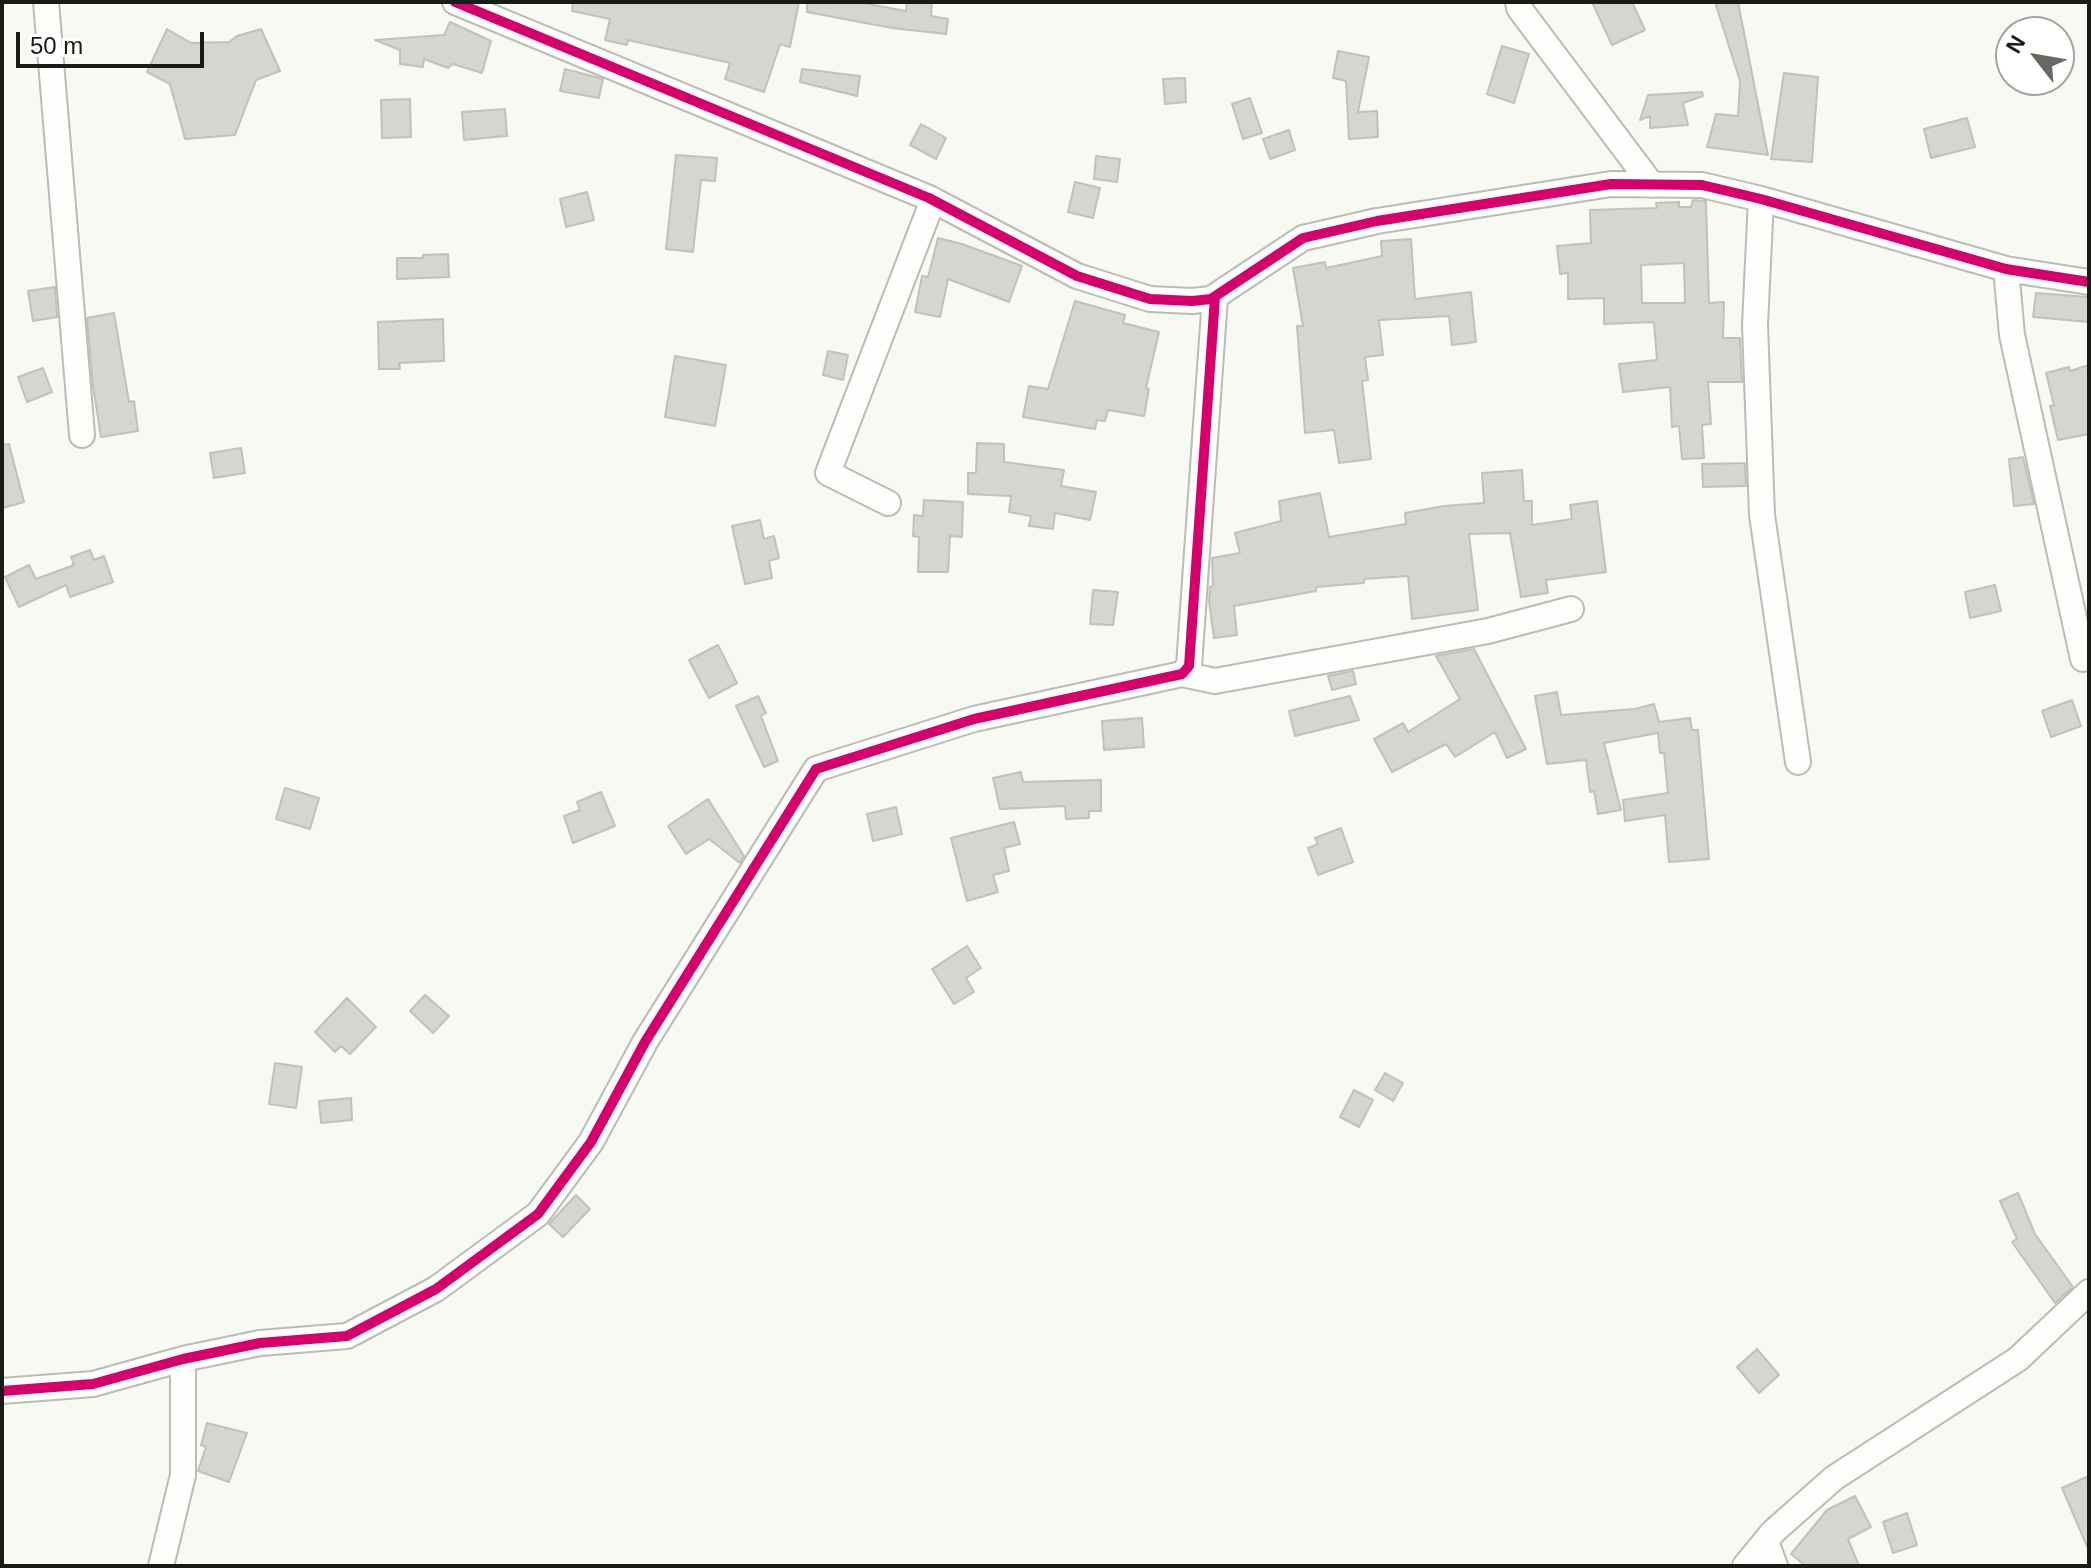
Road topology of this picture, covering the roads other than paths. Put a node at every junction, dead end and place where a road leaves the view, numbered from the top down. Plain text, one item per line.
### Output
1 (46, 2) edge
2 (455, 2) edge
3 (1518, 2) edge
4 (1652, 185) junction
5 (1761, 199) junction
6 (933, 200) junction
7 (2006, 269) junction
8 (2089, 282) edge
9 (1215, 297) junction
10 (82, 435) dead end
11 (888, 503) dead end
12 (1571, 609) dead end
13 (2083, 659) dead end
14 (1182, 674) junction
15 (1798, 762) dead end
16 (2089, 1292) edge
17 (183, 1359) junction
18 (2, 1391) edge
19 (1766, 1541) junction
20 (161, 1566) edge
21 (1745, 1566) edge
22 (1775, 1566) edge

1 - 10 street
2 - 6 street
3 - 4 street
4 - 5 street
4 - 9 street
5 - 7 street
5 - 15 street
6 - 9 street
6 - 11 street
7 - 8 street
7 - 13 street
9 - 14 street
12 - 14 street
14 - 17 street
16 - 19 street
17 - 18 street
17 - 20 street
19 - 21 street
19 - 22 street

